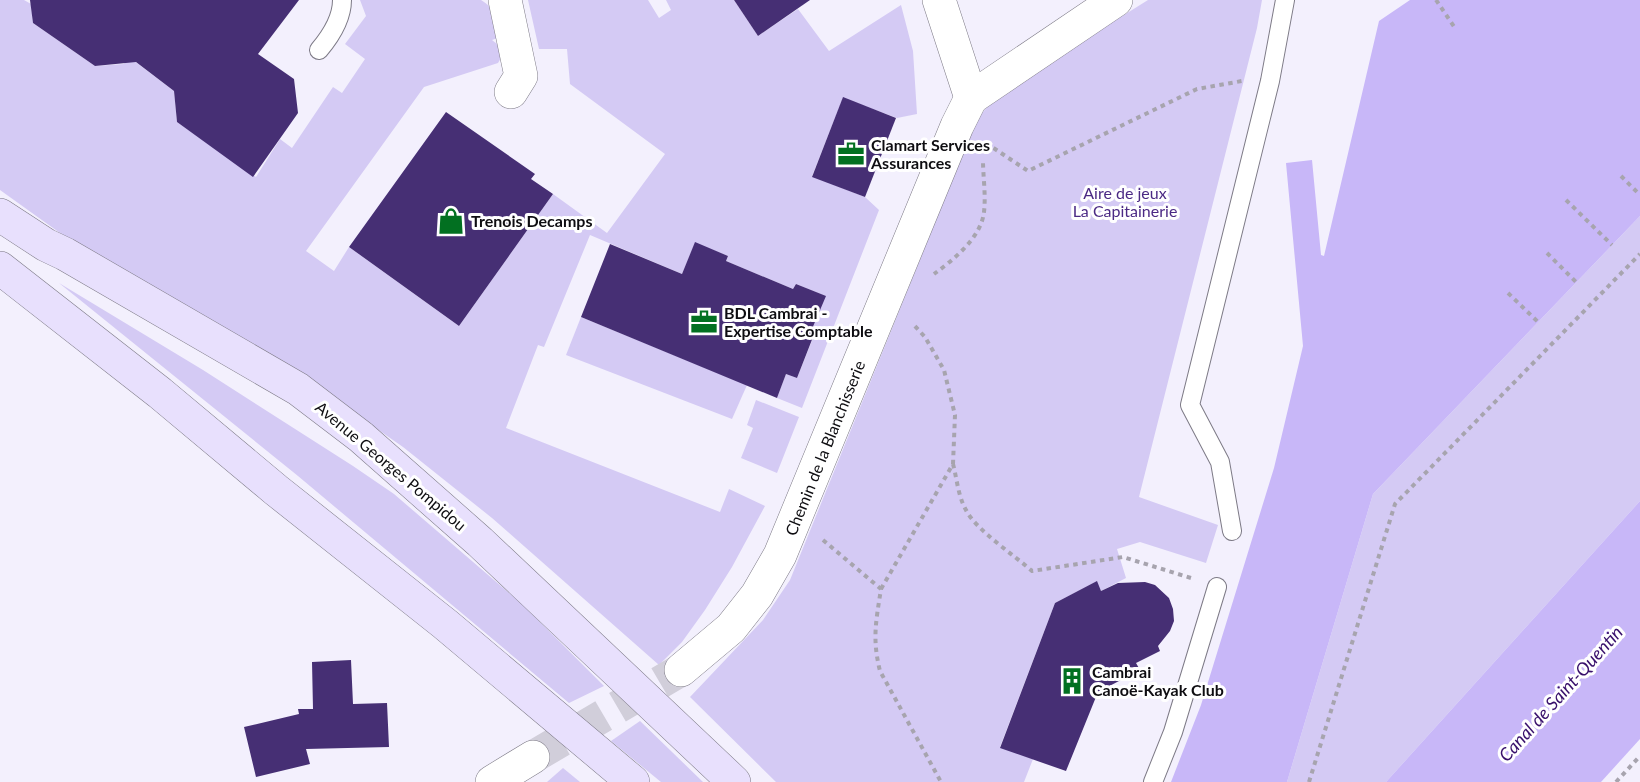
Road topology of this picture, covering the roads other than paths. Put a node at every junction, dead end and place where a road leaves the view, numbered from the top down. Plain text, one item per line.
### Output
1 (342, 0) edge
2 (505, 0) edge
3 (939, 0) edge
4 (1116, 0) edge
5 (1284, 0) edge
6 (319, 50) dead end
7 (511, 92) dead end
8 (971, 98) junction
9 (0, 215) edge
10 (0, 268) edge
11 (1232, 531) dead end
12 (1217, 587) road end
13 (681, 670) tunnel mouth
14 (533, 757) tunnel mouth
15 (492, 782) edge
16 (633, 782) edge
17 (734, 782) edge
18 (1154, 782) edge

1 - 6 lane
2 - 7 street
3 - 8 street
4 - 8 street
5 - 11 lane
8 - 13 street, Chemin de la Blanchisserie
9 - 17 main road, Avenue Georges Pompidou
10 - 16 main road
12 - 18 lane
14 - 15 street

